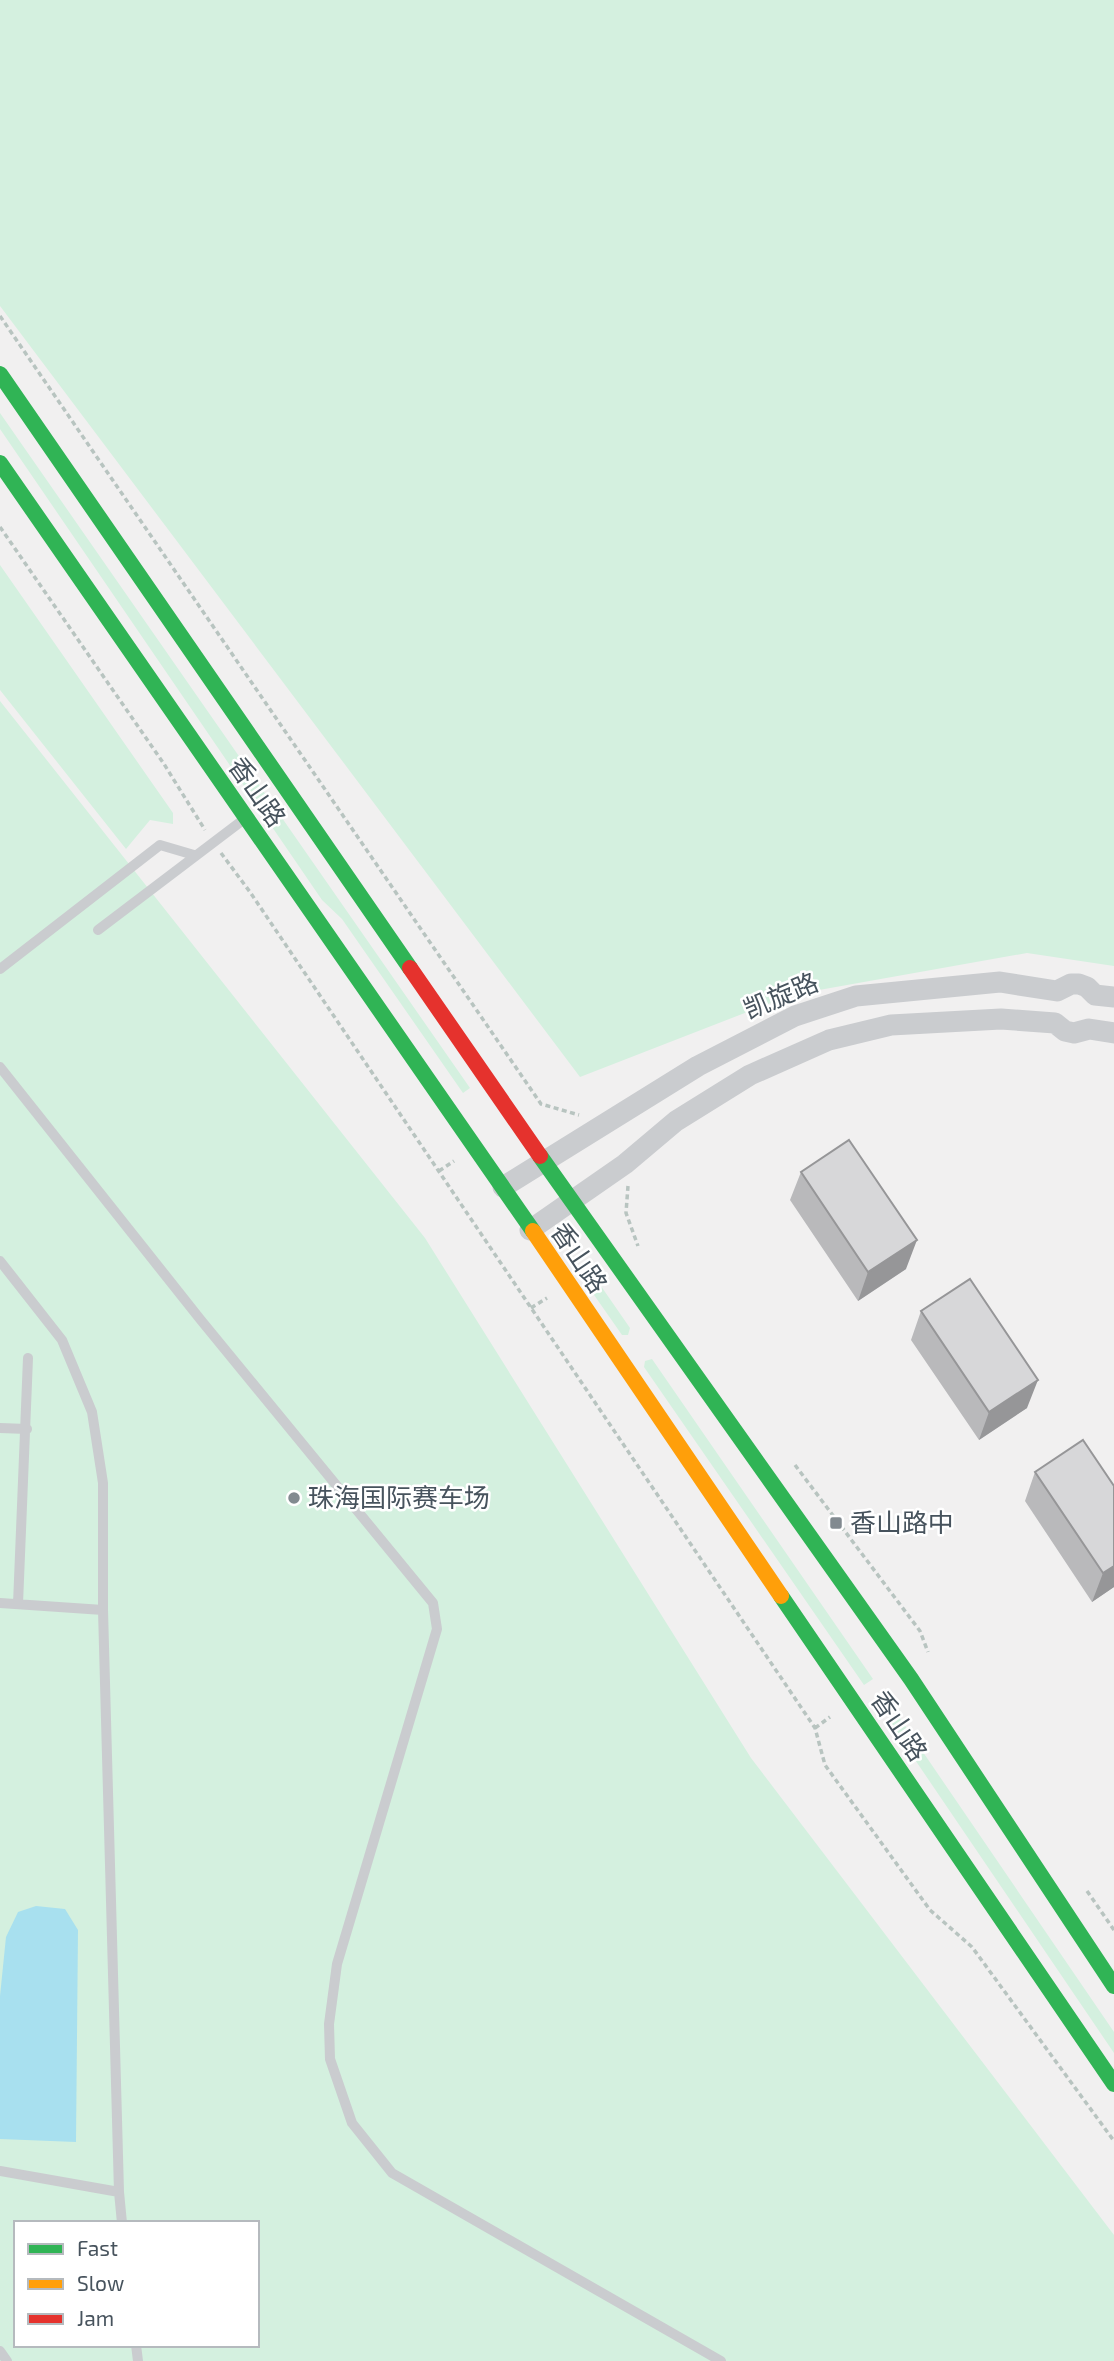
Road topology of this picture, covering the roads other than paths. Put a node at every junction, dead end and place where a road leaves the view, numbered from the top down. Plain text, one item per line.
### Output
1 (0, 374) edge
2 (0, 463) edge
3 (245, 818) junction
4 (194, 855) junction
5 (98, 930) dead end
6 (0, 969) edge
7 (1057, 991) junction
8 (1105, 996) edge
9 (1055, 1023) junction
10 (1089, 1029) junction
11 (1114, 1033) edge
12 (0, 1068) edge
13 (544, 1162) junction
14 (503, 1187) junction
15 (571, 1201) junction
16 (530, 1230) junction
17 (0, 1261) edge
18 (29, 1358) dead end
19 (0, 1428) edge
20 (27, 1429) junction
21 (0, 1603) edge
22 (18, 1604) junction
23 (103, 1610) junction
24 (1114, 1986) edge
25 (1114, 2084) edge
26 (0, 2171) edge
27 (119, 2192) junction
28 (122, 2221) edge
29 (0, 2351) edge
30 (7, 2361) edge
31 (721, 2361) edge

1 - 13 main road, 香山路
2 - 3 main road, 香山路
3 - 4 lane
3 - 14 main road, 香山路
4 - 5 lane
4 - 6 lane
7 - 8 street, 凯旋路
7 - 9 street
7 - 13 street, 凯旋路
8 - 10 street
9 - 10 street
9 - 15 street
10 - 11 street
12 - 31 lane
13 - 14 street, 凯旋路
13 - 15 main road, 香山路
14 - 16 main road, 香山路
15 - 16 street
15 - 24 main road, 香山路
16 - 25 main road, 香山路
17 - 23 lane
18 - 20 lane
19 - 20 lane
20 - 22 lane
21 - 22 lane
22 - 23 lane
23 - 27 lane
26 - 27 lane
27 - 28 lane
29 - 30 lane

